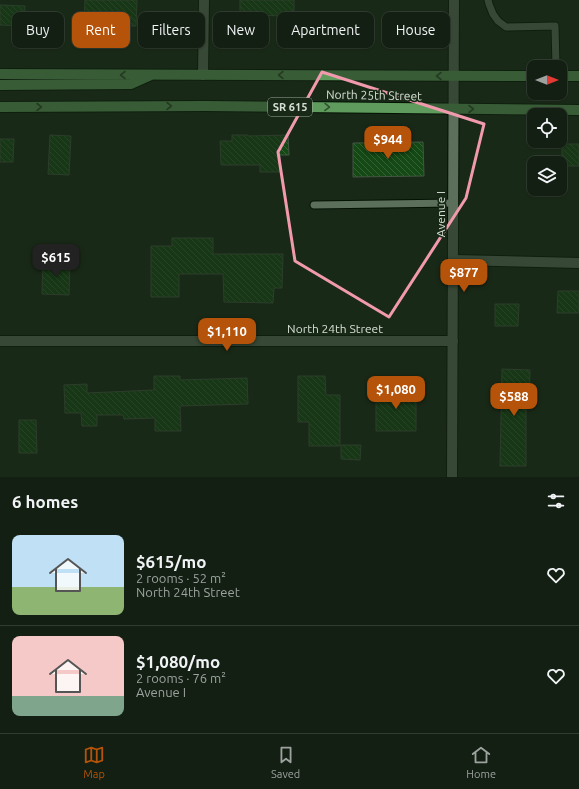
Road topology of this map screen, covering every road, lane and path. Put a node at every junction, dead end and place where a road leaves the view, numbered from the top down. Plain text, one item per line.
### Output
1 (204, 0) edge
2 (454, 0) edge
3 (488, 0) edge
4 (556, 60) edge
5 (0, 74) edge
6 (152, 75) junction
7 (203, 75) junction
8 (454, 76) junction
9 (527, 76) edge
10 (567, 76) edge
11 (579, 76) edge
12 (0, 85) edge
13 (0, 107) edge
14 (454, 109) junction
15 (579, 110) edge
16 (454, 203) junction
17 (314, 206) dead end
18 (453, 260) junction
19 (579, 263) edge
20 (0, 341) edge
21 (453, 341) junction
22 (452, 477) edge

1 - 7 street
2 - 8 street, Avenue I
3 - 4 lane
6 -> 5 main road, North 25th Street
6 - 7 main road, North 25th Street
6 - 12 main road
8 -> 7 main road, North 25th Street
8 - 9 main road, North 25th Street
8 - 14 street, Avenue I
10 - 11 main road
13 -> 14 main road, North 25th Street / SR 615
14 -> 15 main road, North 25th Street / SR 615
14 - 16 street, Avenue I
16 - 17 lane
16 - 18 street, Avenue I
18 - 19 street
18 - 21 street, Avenue I
20 - 21 street, North 24th Street
21 - 22 street, Avenue I

